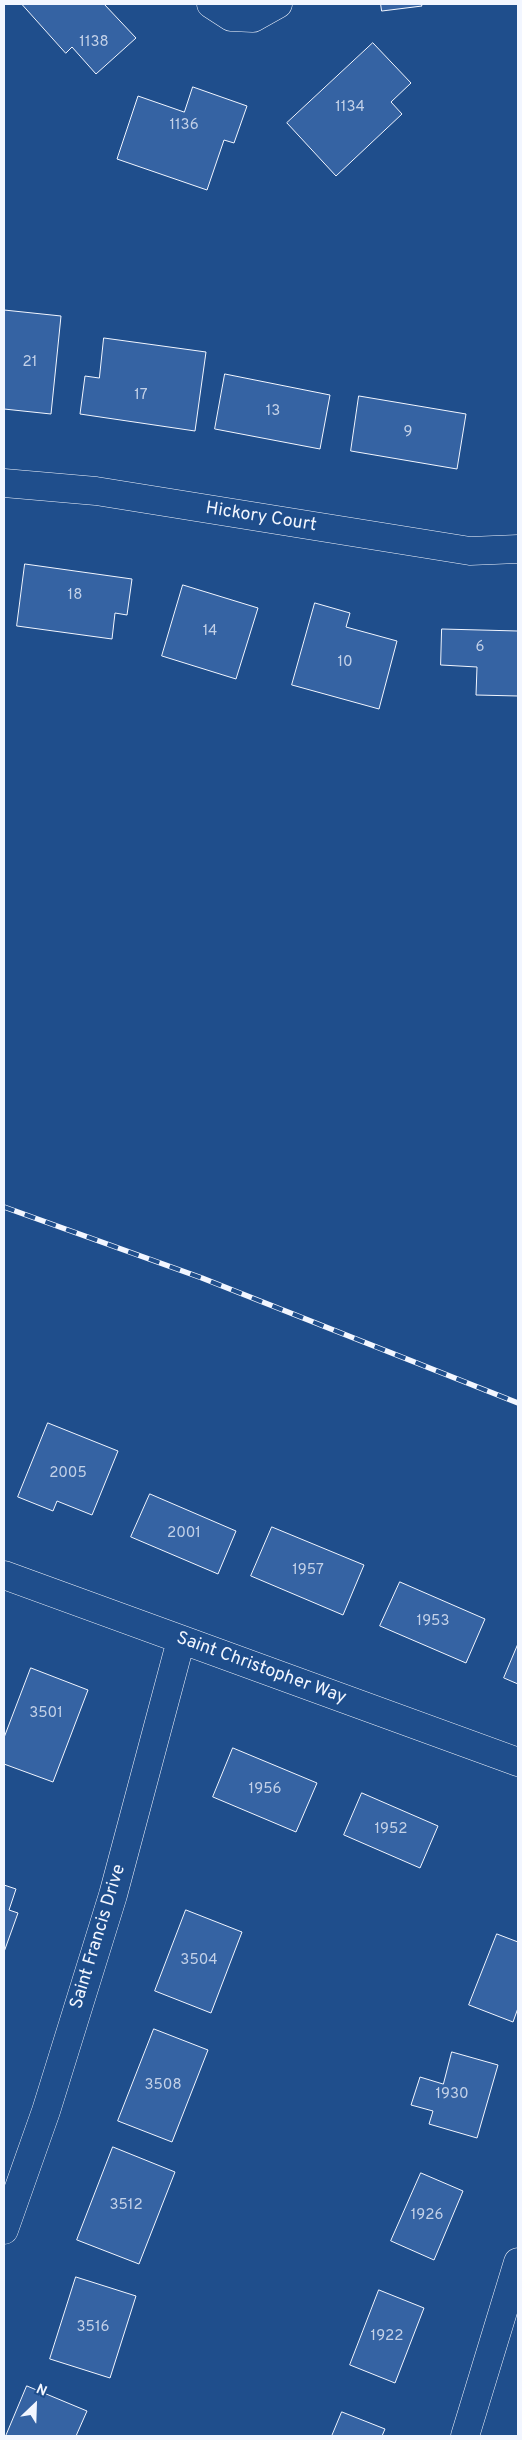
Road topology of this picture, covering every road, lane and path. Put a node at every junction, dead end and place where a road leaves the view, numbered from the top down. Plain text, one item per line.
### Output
1 (211, 4) edge
2 (278, 4) edge
3 (4, 483) edge
4 (518, 549) edge
5 (4, 1575) edge
6 (181, 1640) junction
7 (518, 1762) edge
8 (4, 2230) edge
9 (518, 2262) edge
10 (465, 2436) edge

1 - 2 street
3 - 4 street, Hickory Court
5 - 6 street, Saint Christopher Way
6 - 7 street, Saint Christopher Way
6 - 8 street, Saint Francis Drive
9 - 10 street

